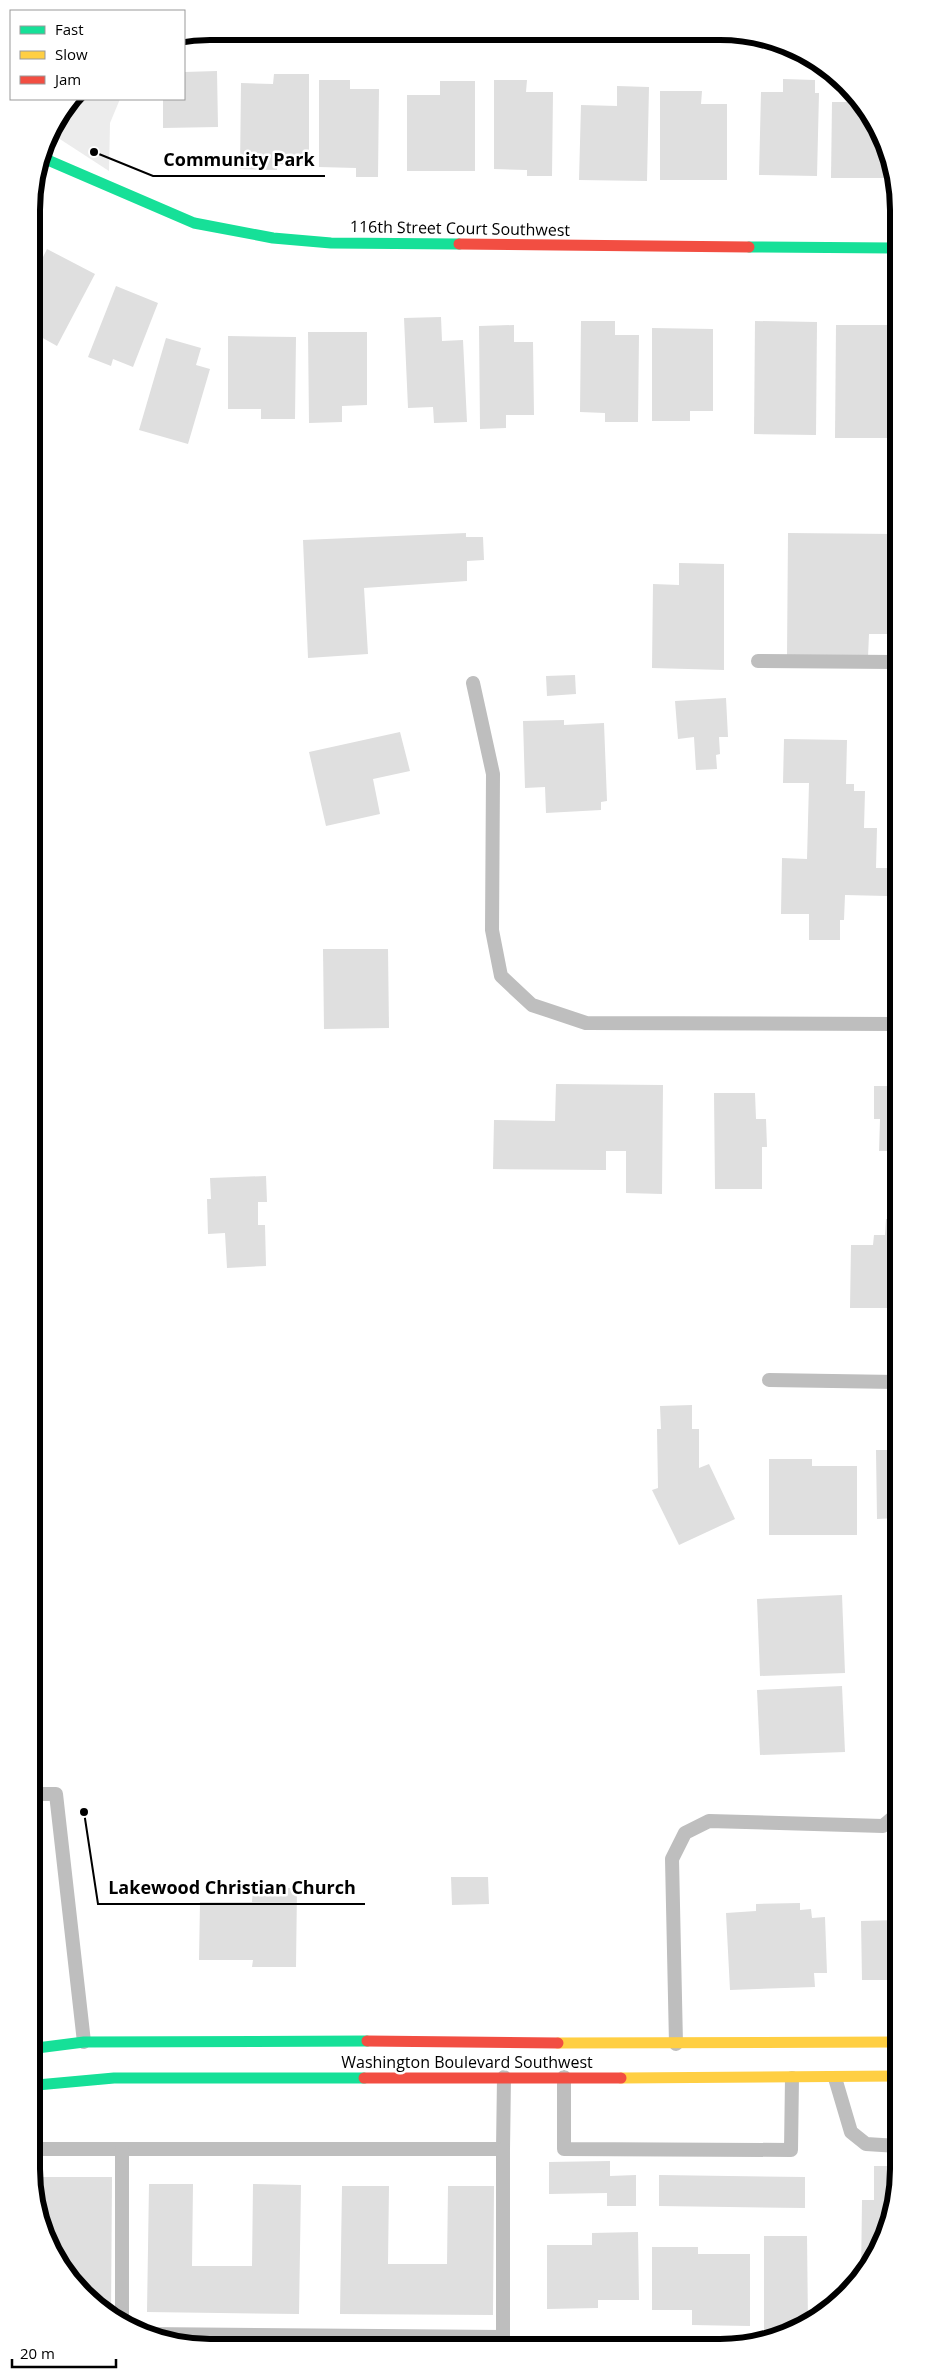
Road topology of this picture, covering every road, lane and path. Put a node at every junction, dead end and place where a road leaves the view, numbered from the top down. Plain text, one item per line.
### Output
1 (48, 159) edge
2 (890, 248) edge
3 (758, 661) dead end
4 (890, 662) edge
5 (473, 684) dead end
6 (890, 1024) edge
7 (769, 1380) dead end
8 (890, 1382) edge
9 (40, 1794) edge
10 (890, 1820) edge
11 (84, 2042) junction
12 (890, 2042) edge
13 (676, 2044) junction
14 (40, 2048) edge
15 (890, 2076) edge
16 (504, 2077) junction
17 (564, 2077) junction
18 (792, 2078) junction
19 (835, 2078) junction
20 (40, 2085) edge
21 (890, 2146) edge
22 (40, 2148) edge
23 (122, 2148) junction
24 (503, 2148) junction
25 (122, 2314) edge
26 (170, 2334) edge

1 - 2 main road, 116th Street Court Southwest
3 - 4 lane
5 - 6 lane
7 - 8 lane
9 - 11 lane
10 - 13 lane
11 - 13 main road, Washington Boulevard Southwest
11 - 14 main road, Washington Boulevard Southwest
12 - 13 main road, Washington Boulevard Southwest
15 - 19 main road, Washington Boulevard Southwest
16 - 17 main road, Washington Boulevard Southwest
16 - 20 main road, Washington Boulevard Southwest
16 - 24 lane
17 - 18 main road, Washington Boulevard Southwest
17 - 18 lane
18 - 19 main road, Washington Boulevard Southwest
19 - 21 lane
22 - 23 lane
23 - 24 lane
23 - 25 lane
24 - 26 lane

